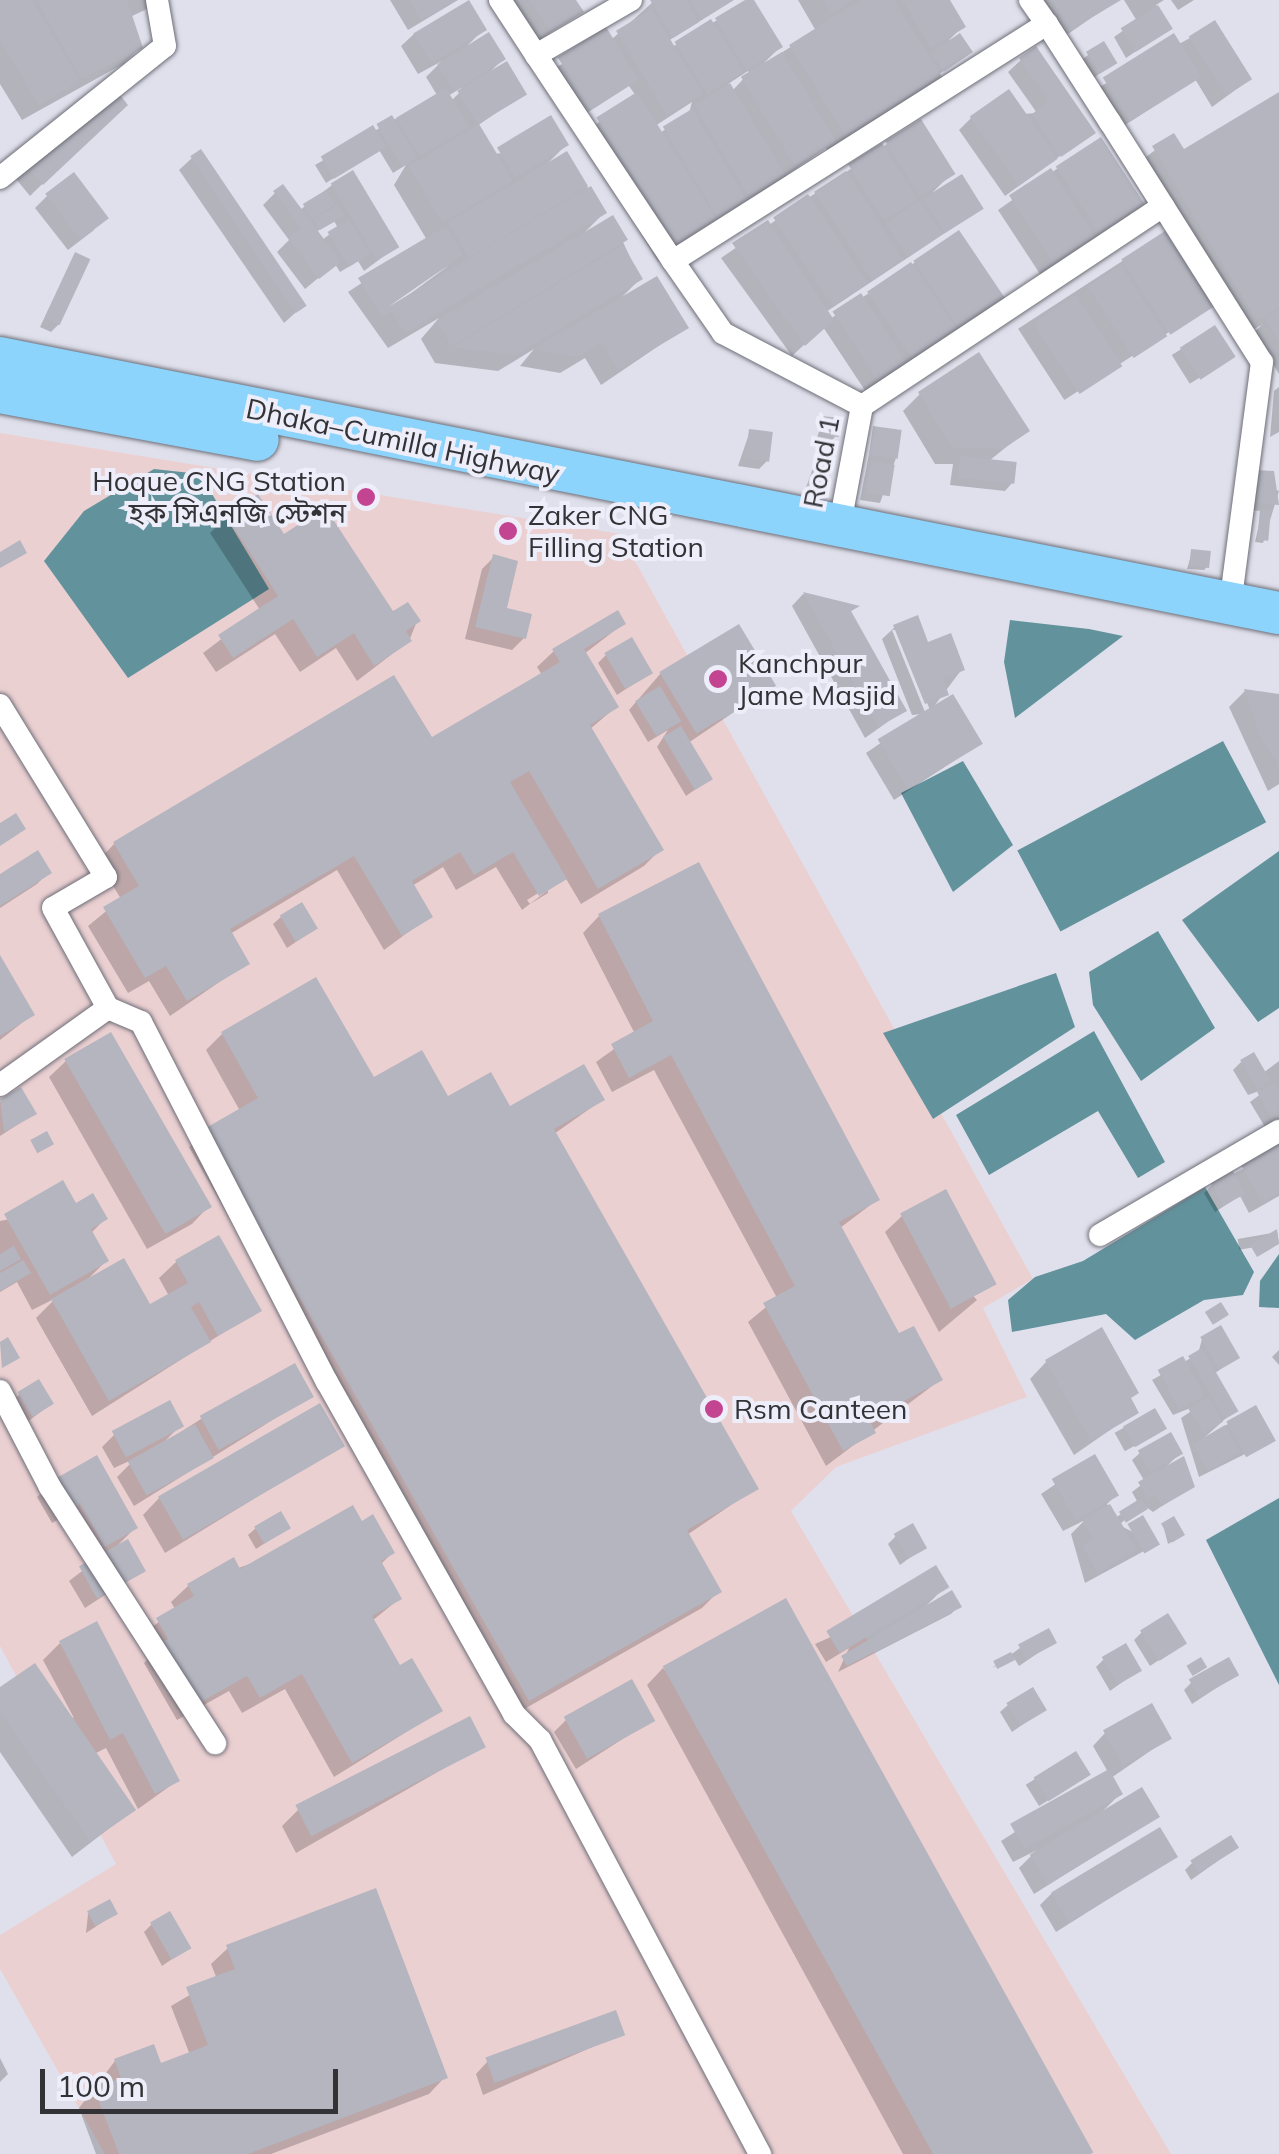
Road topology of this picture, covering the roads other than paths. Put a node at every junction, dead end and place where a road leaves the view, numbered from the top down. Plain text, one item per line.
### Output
1 (157, 0) edge
2 (500, 0) edge
3 (631, 0) edge
4 (1030, 0) edge
5 (1047, 24) junction
6 (536, 55) junction
7 (0, 178) edge
8 (1163, 206) junction
9 (673, 261) junction
10 (0, 358) edge
11 (0, 392) edge
12 (862, 406) junction
13 (839, 529) junction
14 (957, 564) junction
15 (1230, 604) junction
16 (1279, 613) edge
17 (1279, 642) edge
18 (0, 705) edge
19 (108, 1008) junction
20 (0, 1084) edge
21 (1279, 1131) edge
22 (1100, 1235) dead end
23 (0, 1391) edge
24 (215, 1744) dead end
25 (760, 2154) edge

1 - 7 street
2 - 6 street
3 - 6 street
4 - 5 street
5 - 8 street
5 - 9 street
6 - 9 street
8 - 12 street
8 - 15 street
9 - 12 street
10 - 13 highway, Dhaka–Cumilla Highway
11 - 14 highway, Dhaka–Cumilla Highway
12 - 13 street, Road 1
13 - 14 highway, Dhaka–Cumilla Highway
14 - 15 highway, Dhaka–Cumilla Highway
14 - 17 highway, Dhaka–Cumilla Highway
15 - 16 highway, Dhaka–Cumilla Highway
18 - 19 street
19 - 20 street
19 - 25 street
21 - 22 street
23 - 24 street

